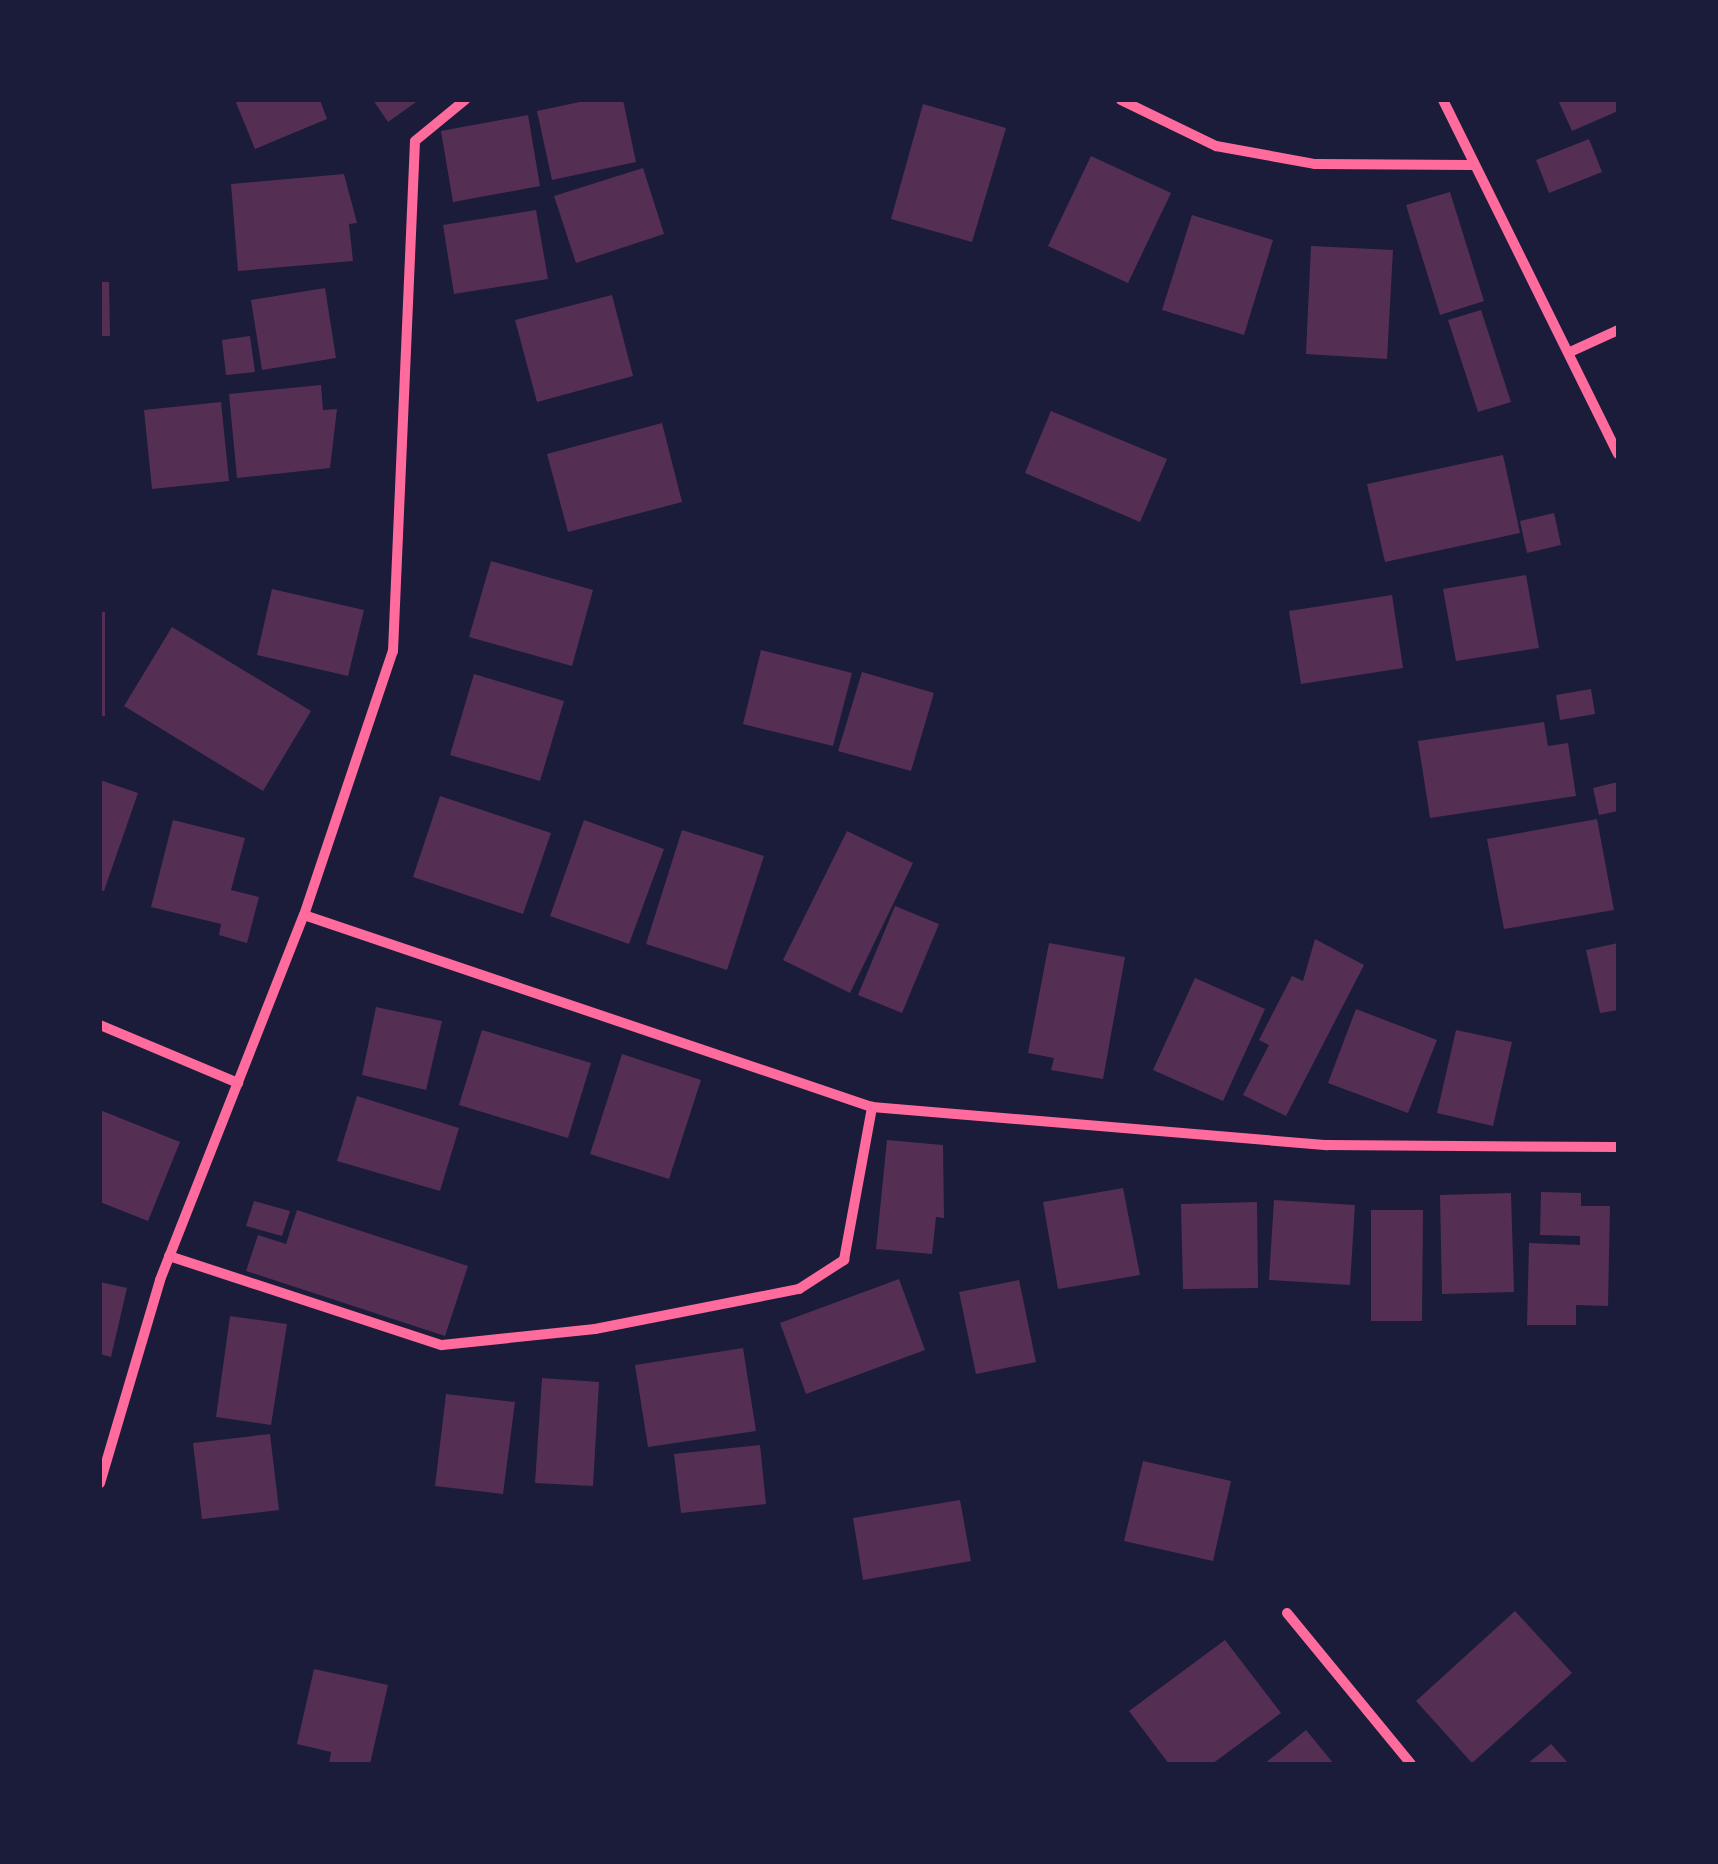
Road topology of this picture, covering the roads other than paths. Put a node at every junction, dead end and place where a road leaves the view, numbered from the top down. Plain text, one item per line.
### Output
1 (465, 100) edge
2 (1122, 100) edge
3 (1443, 100) edge
4 (1471, 165) junction
5 (1618, 330) edge
6 (1570, 352) junction
7 (1618, 454) edge
8 (304, 914) junction
9 (100, 1025) edge
10 (238, 1084) junction
11 (872, 1107) junction
12 (1618, 1147) edge
13 (169, 1256) junction
14 (100, 1483) edge
15 (1287, 1613) dead end
16 (1411, 1764) edge

1 - 8 street
2 - 4 street
3 - 4 street
4 - 6 street
5 - 6 street
6 - 7 street
8 - 10 street
8 - 11 street
9 - 10 street
10 - 13 street
11 - 12 street
11 - 13 street
13 - 14 street
15 - 16 street

